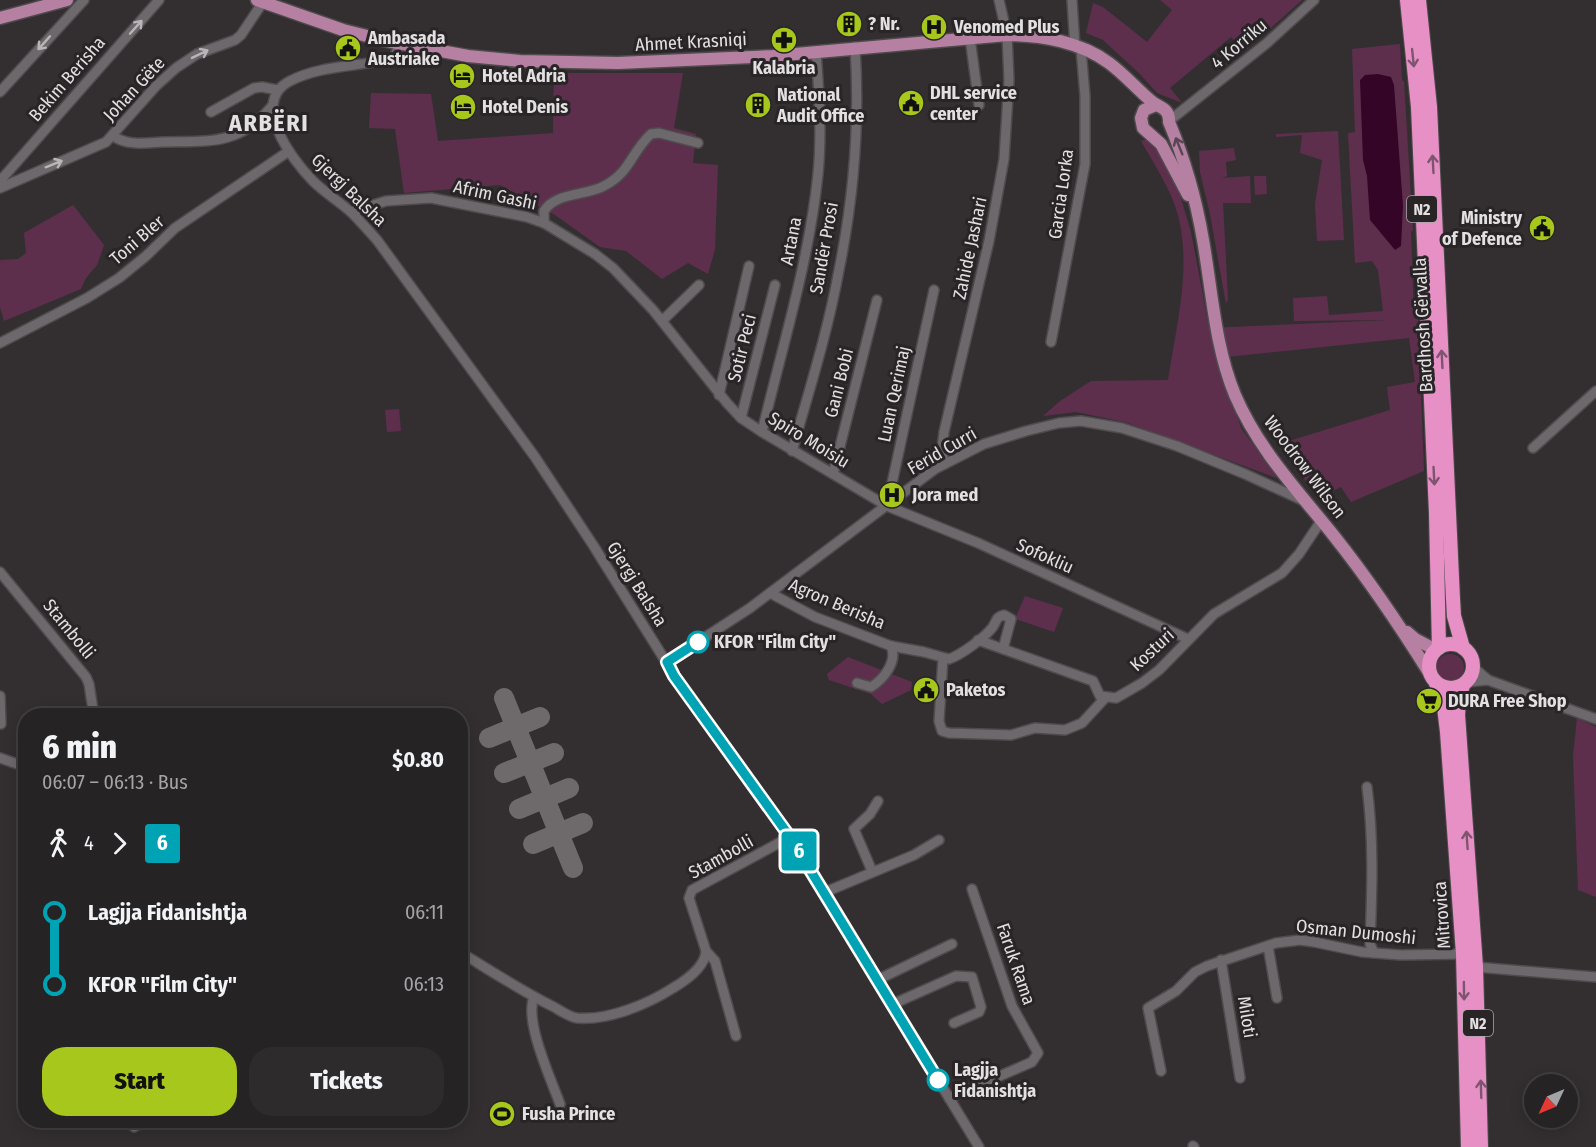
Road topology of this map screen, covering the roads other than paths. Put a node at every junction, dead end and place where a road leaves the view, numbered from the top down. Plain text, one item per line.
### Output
1 (67, 0) edge
2 (84, 0) edge
3 (159, 0) edge
4 (999, 0) edge
5 (1072, 0) edge
6 (1314, 0) edge
7 (1407, 0) edge
8 (1419, 0) edge
9 (260, 1) edge
10 (0, 18) edge
11 (1007, 35) junction
12 (970, 38) junction
13 (400, 44) junction
14 (855, 47) junction
15 (1078, 48) junction
16 (816, 51) junction
17 (1124, 76) junction
18 (278, 90) junction
19 (0, 92) edge
20 (979, 105) dead end
21 (272, 106) junction
22 (1160, 106) junction
23 (1183, 110) junction
24 (211, 112) dead end
25 (1142, 114) junction
26 (1169, 122) junction
27 (1151, 133) junction
28 (112, 136) junction
29 (698, 143) dead end
30 (289, 151) junction
31 (0, 181) edge
32 (0, 188) edge
33 (351, 212) junction
34 (1197, 212) junction
35 (544, 223) junction
36 (749, 266) dead end
37 (699, 285) dead end
38 (775, 285) dead end
39 (934, 290) dead end
40 (877, 300) dead end
41 (662, 321) junction
42 (1051, 342) dead end
43 (0, 343) edge
44 (1596, 391) edge
45 (719, 395) junction
46 (741, 418) junction
47 (762, 432) junction
48 (1533, 448) dead end
49 (792, 451) junction
50 (944, 464) junction
51 (833, 474) junction
52 (1306, 503) junction
53 (887, 506) junction
54 (1321, 521) junction
55 (0, 572) edge
56 (10, 583) junction
57 (0, 585) edge
58 (770, 593) junction
59 (1398, 622) junction
60 (1188, 639) junction
61 (978, 640) junction
62 (891, 646) junction
63 (1463, 648) junction
64 (1003, 649) junction
65 (1438, 649) junction
66 (943, 658) junction
67 (667, 662) junction
68 (1473, 667) junction
69 (1433, 678) junction
70 (1488, 680) junction
71 (857, 683) dead end
72 (1465, 684) junction
73 (0, 696) edge
74 (1106, 697) junction
75 (93, 708) edge
76 (1596, 719) edge
77 (1, 724) edge
78 (0, 758) edge
79 (18, 764) edge
80 (1367, 787) dead end
81 (878, 801) dead end
82 (790, 837) junction
83 (939, 840) dead end
84 (872, 871) junction
85 (972, 889) dead end
86 (823, 893) junction
87 (952, 944) dead end
88 (1268, 946) junction
89 (705, 951) junction
90 (1374, 953) junction
91 (1463, 954) junction
92 (468, 957) edge
93 (1221, 960) junction
94 (1476, 967) junction
95 (1596, 977) edge
96 (877, 980) junction
97 (534, 997) junction
98 (1277, 998) dead end
99 (892, 1004) junction
100 (954, 1023) dead end
101 (736, 1036) dead end
102 (1161, 1071) dead end
103 (1240, 1078) dead end
104 (949, 1098) junction
105 (560, 1104) dead end
106 (979, 1147) edge
107 (1468, 1147) edge
108 (1481, 1147) edge

1 - 10 main road
2 -> 19 street
31 -> 3 street, Bekim Berisha
4 - 11 street, Zahide Jashari
5 - 15 street, Garcia Lorka
6 - 23 street, 4 Korriku
7 -> 65 highway, Bardhosh Gërvalla / N2
63 -> 8 highway, Bardhosh Gërvalla / N2
9 - 13 main road, Ahmet Krasniqi
28 -> 9 street, Johan Gëte
11 - 12 main road, Ahmet Krasniqi
11 - 15 main road, Ahmet Krasniqi
11 - 50 street, Zahide Jashari
12 - 14 main road, Ahmet Krasniqi
12 - 20 street
13 - 16 main road, Ahmet Krasniqi
13 - 18 street
14 - 16 main road, Ahmet Krasniqi
14 - 49 street, Sandër Prosi
15 - 17 main road, Ahmet Krasniqi
15 - 42 street, Garcia Lorka
16 - 47 street, Artana
17 - 22 main road, Ahmet Krasniqi
17 - 25 main road, Ahmet Krasniqi
18 - 21 street
18 - 24 street
21 - 28 street
21 - 30 street, Gjergj Balsha
22 - 23 street
22 - 25 main road
22 - 26 main road, Ahmet Krasniqi
23 - 26 street, 4 Korriku
25 - 27 main road
26 - 27 main road
34 -> 26 main road, Ahmet Krasniqi
27 - 34 main road
32 -> 28 street, Johan Gëte
29 - 35 street, Afrim Gashi
30 - 33 street, Gjergj Balsha
30 - 43 street, Toni Bler
33 - 35 street, Afrim Gashi
33 - 67 street, Gjergj Balsha
34 - 52 main road, Woodrow Wilson
35 - 41 street, Spiro Moisiu
36 - 45 street
37 - 41 street
38 - 46 street, Sotir Peci
39 - 53 street, Luan Qerimaj
40 - 51 street, Gani Bobi
41 - 45 street, Spiro Moisiu
44 - 48 street
45 - 46 street, Spiro Moisiu
46 - 47 street, Spiro Moisiu
47 - 49 street, Spiro Moisiu
49 - 51 street, Spiro Moisiu
50 - 52 street, Ferid Curri
50 - 53 street, Ferid Curri
51 - 53 street, Spiro Moisiu
52 - 54 main road, Woodrow Wilson
53 - 58 street, Ferid Curri
53 - 60 street, Sofokliu
54 - 59 main road, Woodrow Wilson
54 - 60 street, Kosturi
55 - 56 street, Stambolli
56 - 57 street
56 - 75 street, Stambolli
58 - 62 street, Agron Berisha
58 - 67 street, Ferid Curri
59 - 65 main road
59 - 69 main road
60 - 74 street, Kosturi
61 - 64 street
61 - 64 street
61 - 66 street
62 - 66 street, Agron Berisha
62 - 71 street, Agron Berisha
63 - 65 highway
63 - 68 highway, N2
64 - 74 street
65 - 69 highway, N2
66 - 74 street
67 - 82 street, Gjergj Balsha
68 - 70 street
68 - 72 highway, N2
69 - 72 highway
69 - 91 highway, Mitrovica / N2
70 - 72 street
70 - 76 street
94 -> 72 highway, Mitrovica / N2
73 - 77 street
78 - 79 street
80 - 90 street
81 - 84 street
82 - 86 street, Gjergj Balsha
82 - 89 street, Stambolli
83 - 84 street
84 - 86 street
85 - 104 street, Faruk Rama
86 - 96 street, Gjergj Balsha
87 - 96 street
88 - 90 street, Osman Dumoshi
88 - 93 street, Osman Dumoshi
88 - 98 street
89 - 97 street
89 - 101 street, Stambolli
90 - 91 street, Osman Dumoshi
91 -> 107 highway, Mitrovica / N2
92 - 97 street
93 - 102 street, Osman Dumoshi
93 - 103 street, Miloti
94 - 95 street
108 -> 94 highway, Mitrovica / N2
96 - 99 street, Gjergj Balsha
97 - 105 street
99 - 100 street
99 - 104 street, Gjergj Balsha
104 - 106 street, Gjergj Balsha

